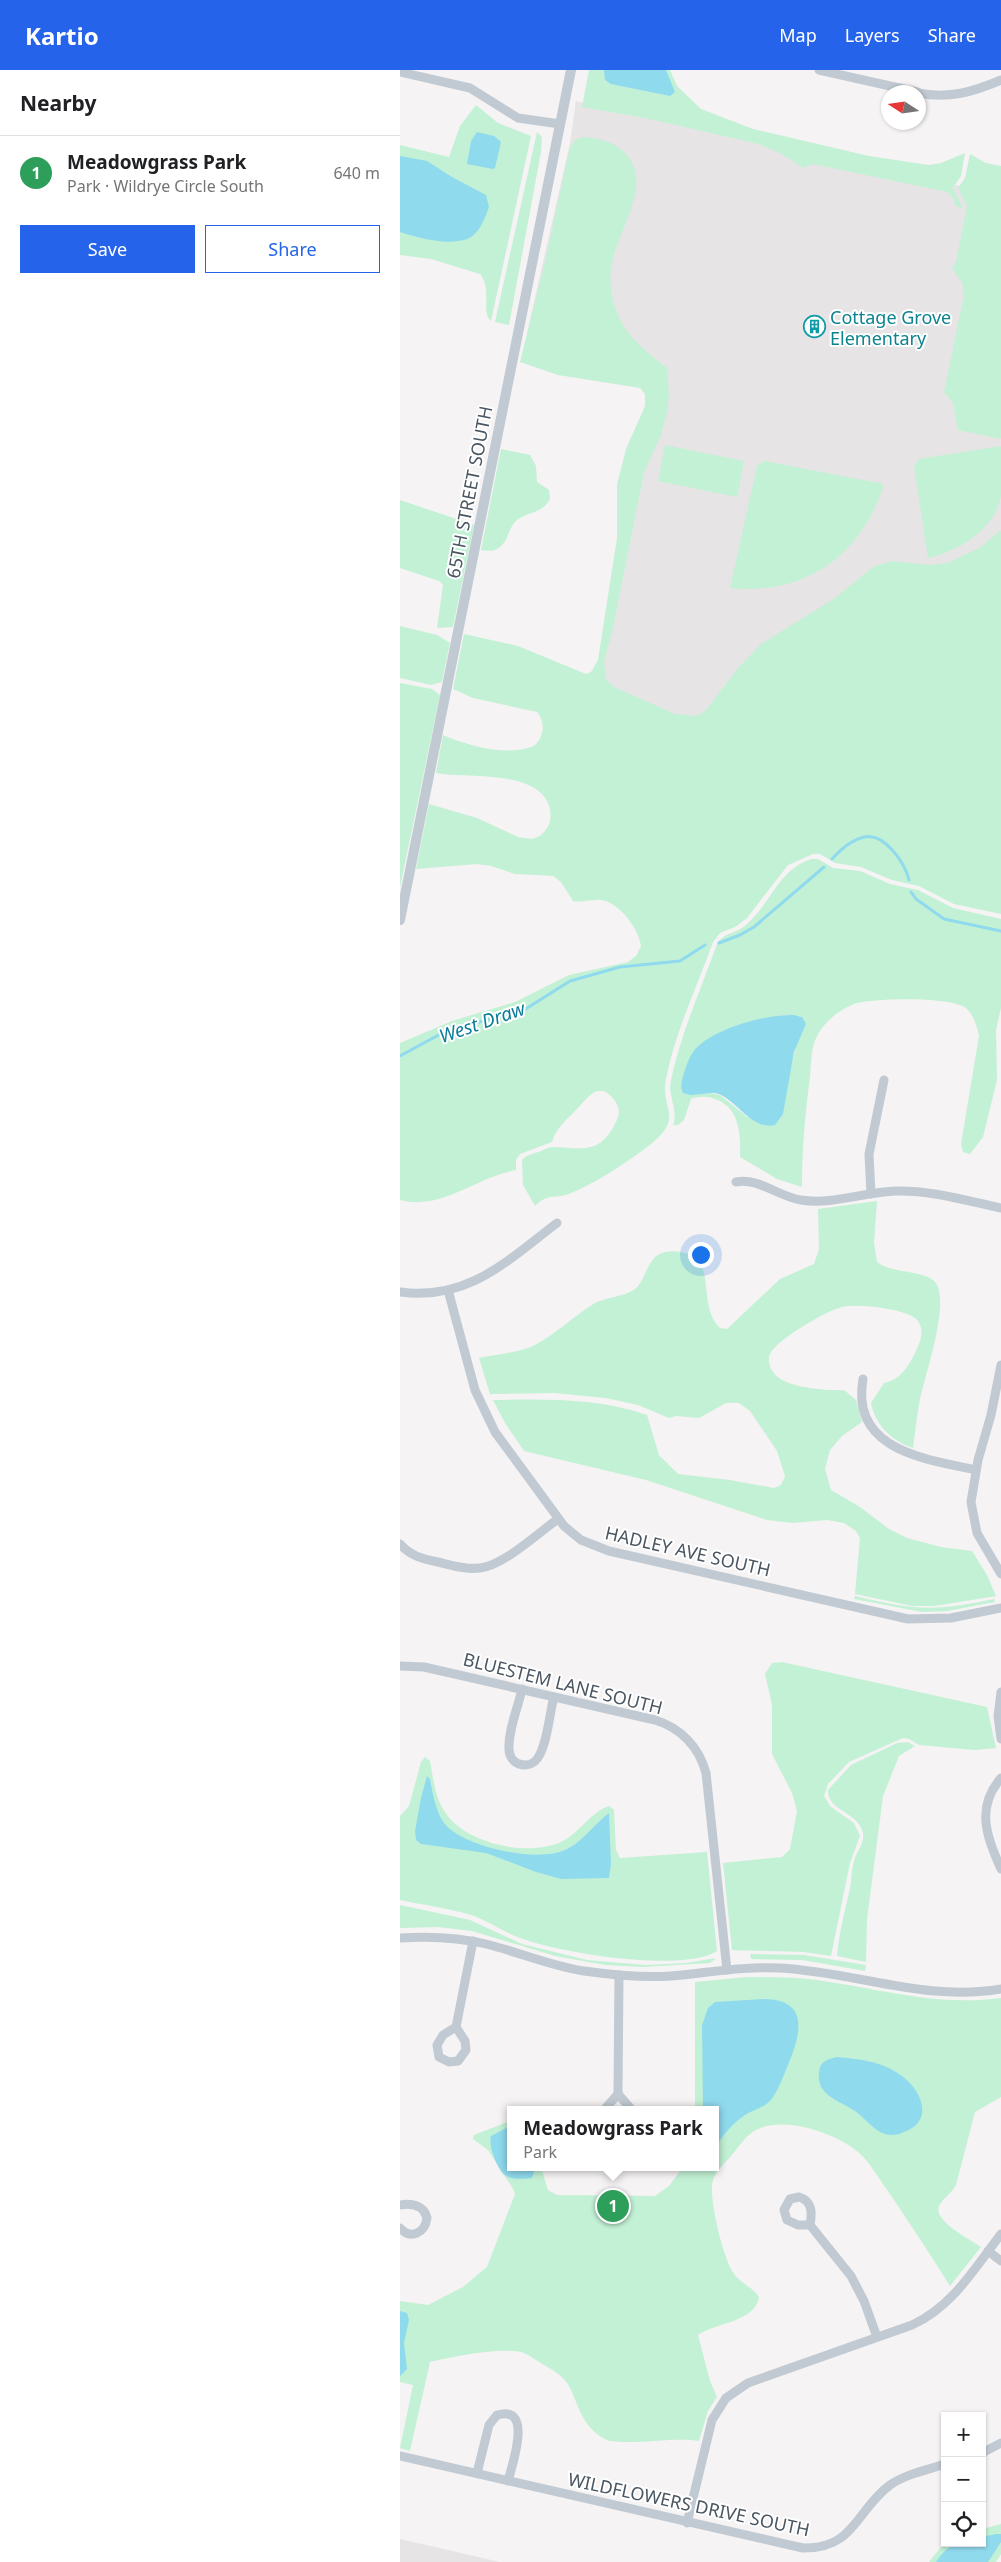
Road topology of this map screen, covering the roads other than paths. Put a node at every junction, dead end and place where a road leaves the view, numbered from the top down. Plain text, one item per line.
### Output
1 (572, 70) edge
2 (819, 70) edge
3 (400, 72) edge
4 (1001, 80) edge
5 (884, 85) edge
6 (926, 94) edge
7 (560, 124) junction
8 (400, 920) edge
9 (884, 1080) dead end
10 (736, 1182) dead end
11 (871, 1194) junction
12 (1001, 1208) edge
13 (557, 1223) dead end
14 (448, 1290) junction
15 (400, 1292) edge
16 (1001, 1365) edge
17 (863, 1379) dead end
18 (976, 1470) junction
19 (558, 1518) junction
20 (400, 1544) edge
21 (1001, 1574) edge
22 (1001, 1608) edge
23 (400, 1666) edge
24 (522, 1689) junction
25 (1001, 1692) edge
26 (554, 1696) junction
27 (1001, 1739) edge
28 (1001, 1778) edge
29 (1001, 1869) edge
30 (400, 1938) edge
31 (472, 1941) junction
32 (727, 1970) junction
33 (619, 1975) junction
34 (1001, 1989) edge
35 (456, 2026) dead end
36 (618, 2094) junction
37 (608, 2106) edge
38 (628, 2106) edge
39 (400, 2205) edge
40 (810, 2225) dead end
41 (400, 2228) edge
42 (1001, 2234) edge
43 (988, 2251) junction
44 (1001, 2261) edge
45 (877, 2337) junction
46 (1001, 2444) edge
47 (986, 2451) edge
48 (400, 2456) edge
49 (941, 2465) edge
50 (477, 2473) junction
51 (508, 2481) junction
52 (687, 2523) junction

1 - 7 street, 65TH STREET SOUTH
2 - 5 street
3 - 7 street
4 - 6 street
7 - 8 street, 65TH STREET SOUTH
9 - 11 street
10 - 11 street
11 - 12 street
13 - 14 street
14 - 15 street
14 - 19 street, HADLEY AVE SOUTH
16 - 18 street
17 - 18 street
18 - 21 street
19 - 20 street
19 - 22 street, HADLEY AVE SOUTH
23 - 24 street, BLUESTEM LANE SOUTH
24 - 26 street, BLUESTEM LANE SOUTH
24 - 26 street
25 - 27 street
26 - 32 street, BLUESTEM LANE SOUTH
28 - 29 street
30 - 31 street
31 - 33 street
31 - 35 street
32 - 33 street
32 - 34 street
33 - 36 street
36 - 37 street
36 - 38 street
39 - 41 street
40 - 45 street
42 - 43 street
43 - 44 street
43 - 45 street
45 - 52 street
46 - 47 street
48 - 50 street, WILDFLOWERS DRIVE SOUTH
49 - 52 street, WILDFLOWERS DRIVE SOUTH
50 - 51 street, WILDFLOWERS DRIVE SOUTH
50 - 51 street
51 - 52 street, WILDFLOWERS DRIVE SOUTH

